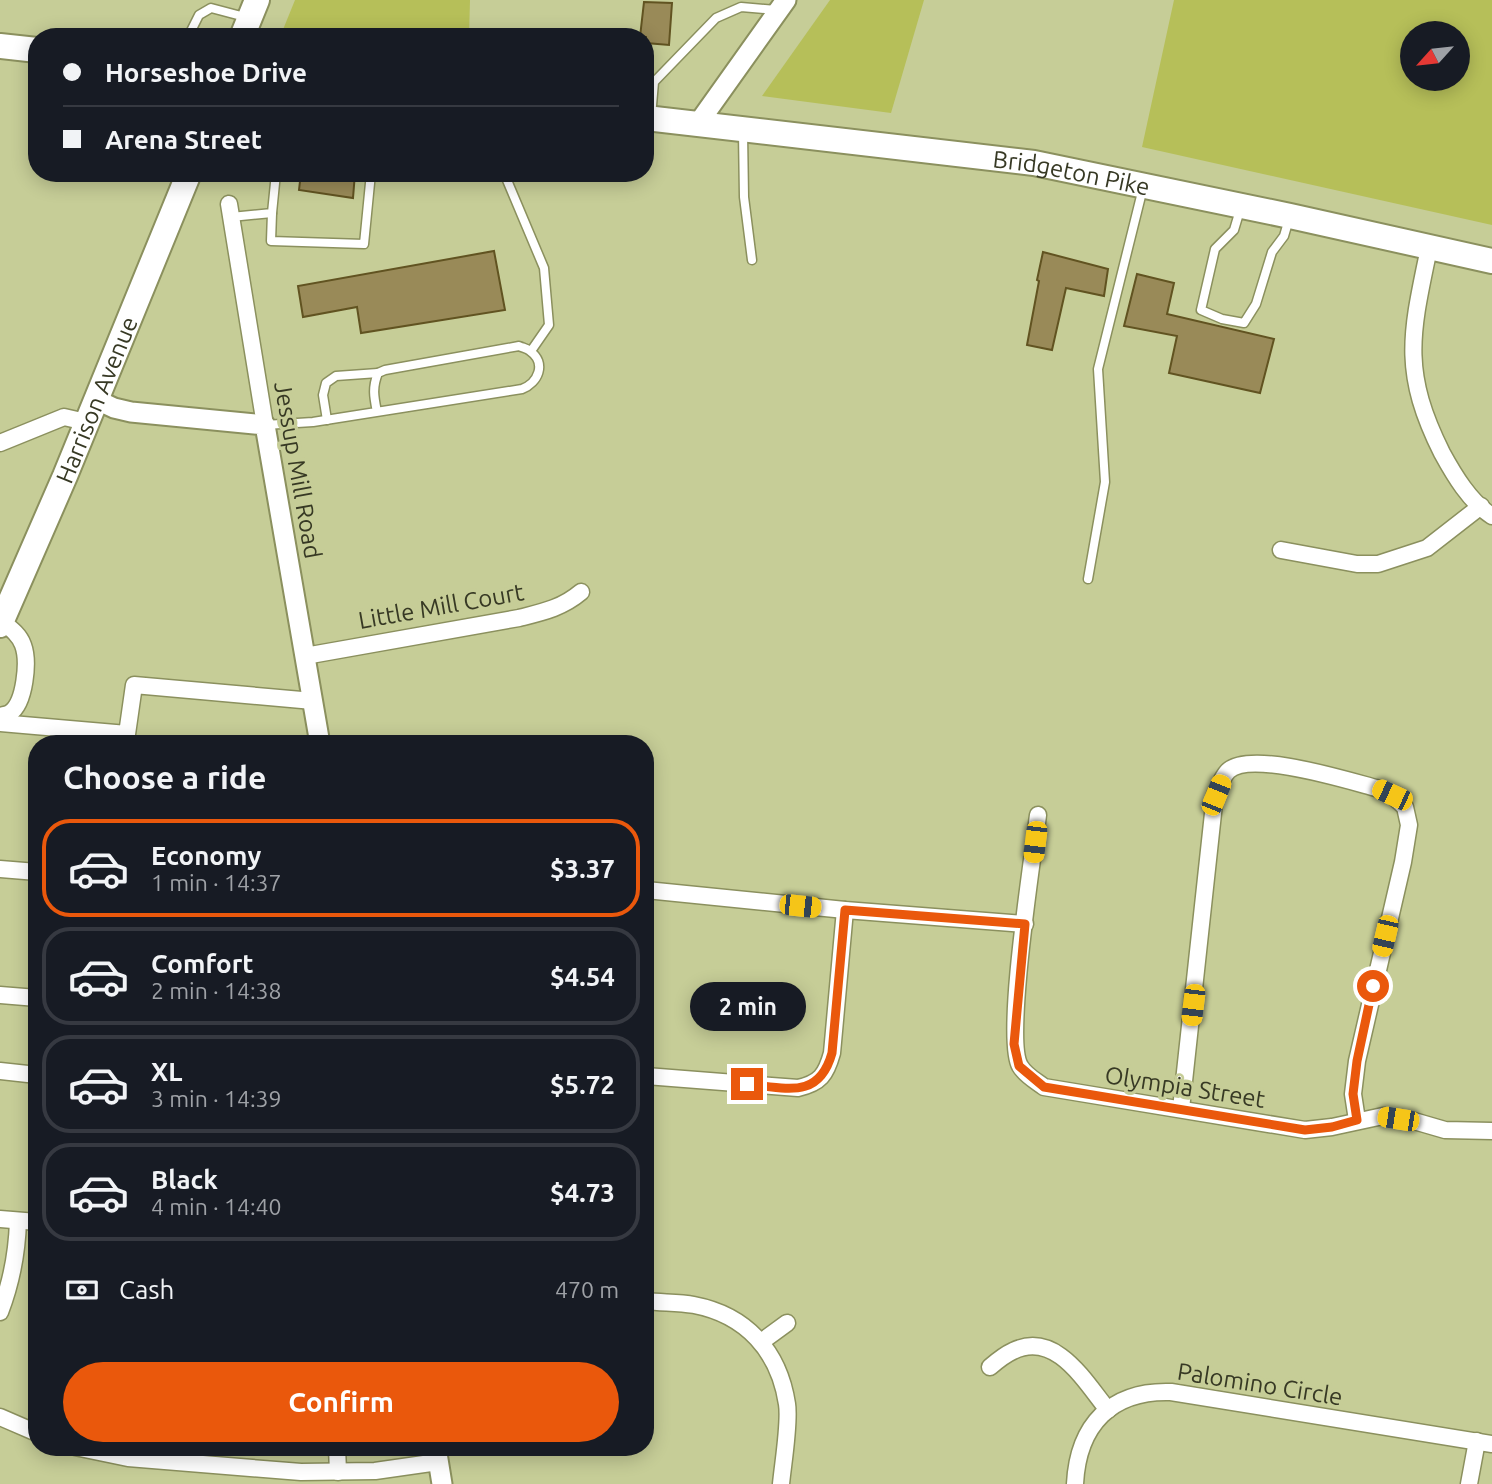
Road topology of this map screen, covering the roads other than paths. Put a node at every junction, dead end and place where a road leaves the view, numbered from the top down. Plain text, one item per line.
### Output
1 (783, 5) edge
2 (249, 18) edge
3 (192, 28) edge
4 (0, 46) edge
5 (28, 49) edge
6 (654, 77) edge
7 (654, 119) edge
8 (697, 125) junction
9 (743, 130) junction
10 (185, 182) edge
11 (275, 182) edge
12 (370, 182) edge
13 (508, 182) edge
14 (1144, 185) junction
15 (1241, 205) junction
16 (230, 210) joint
17 (272, 213) junction
18 (1290, 216) junction
19 (1429, 248) junction
20 (752, 260) dead end
21 (1492, 261) edge
22 (531, 351) junction
23 (378, 373) junction
24 (91, 410) junction
25 (377, 412) junction
26 (327, 420) junction
27 (265, 425) junction
28 (0, 443) edge
29 (1486, 511) edge
30 (1281, 550) dead end
31 (1088, 579) dead end
32 (581, 592) dead end
33 (1, 623) edge
34 (305, 656) junction
35 (313, 701) junction
36 (0, 716) edge
37 (0, 723) edge
38 (82, 735) edge
39 (128, 735) edge
40 (319, 735) edge
41 (1038, 815) dead end
42 (0, 869) edge
43 (28, 872) edge
44 (654, 891) edge
45 (845, 910) junction
46 (1025, 924) junction
47 (0, 995) edge
48 (28, 997) edge
49 (0, 1071) edge
50 (28, 1073) edge
51 (654, 1077) edge
52 (1181, 1110) junction
53 (1357, 1120) junction
54 (1492, 1131) edge
55 (0, 1219) edge
56 (18, 1221) junction
57 (28, 1222) edge
58 (654, 1302) edge
59 (0, 1312) edge
60 (787, 1323) dead end
61 (761, 1342) junction
62 (990, 1367) dead end
63 (1108, 1410) junction
64 (0, 1417) edge
65 (28, 1429) edge
66 (1485, 1442) edge
67 (118, 1456) edge
68 (150, 1456) edge
69 (185, 1456) edge
70 (337, 1456) edge
71 (433, 1456) edge
72 (437, 1456) edge
73 (338, 1472) junction
74 (442, 1484) edge
75 (781, 1484) edge
76 (1075, 1484) edge
77 (1469, 1484) edge

1 - 6 lane
1 - 8 street
2 - 3 lane
4 - 5 main road
7 - 8 main road, Bridgeton Pike
8 - 9 main road, Bridgeton Pike
9 - 14 main road, Bridgeton Pike
9 - 20 lane
10 - 24 main road, Harrison Avenue
11 - 17 lane
12 - 17 lane
13 - 22 lane
14 - 15 main road, Bridgeton Pike
14 - 31 lane
15 - 18 main road, Bridgeton Pike
15 - 18 lane
16 - 17 lane
16 - 27 street, Jessup Mill Road
18 - 19 main road, Bridgeton Pike
19 - 21 main road, Bridgeton Pike
19 - 29 street
22 - 23 lane
22 - 25 lane
23 - 25 lane
23 - 26 lane
24 - 27 street
24 - 28 street
24 - 33 main road, Harrison Avenue
25 - 26 lane
26 - 27 lane
27 - 34 street, Jessup Mill Road
29 - 30 street
32 - 34 street, Little Mill Court
33 - 36 street
34 - 35 street, Jessup Mill Road
35 - 39 street
35 - 40 street, Jessup Mill Road
37 - 38 street
41 - 46 street, Olympia Street
42 - 43 street
44 - 45 street
45 - 46 street
45 - 51 street
46 - 52 street, Olympia Street
47 - 48 street
49 - 50 street
52 - 53 street, Olympia Street
52 - 53 street
53 - 54 street, Olympia Street
55 - 56 street
56 - 57 street
56 - 59 street
58 - 61 street
60 - 61 street
61 - 75 street
62 - 63 street
63 - 66 street, Palomino Circle
63 - 76 street, Palomino Circle
64 - 65 street
66 - 77 street
67 - 68 street
69 - 73 street
70 - 73 street
71 - 73 street
72 - 74 street

